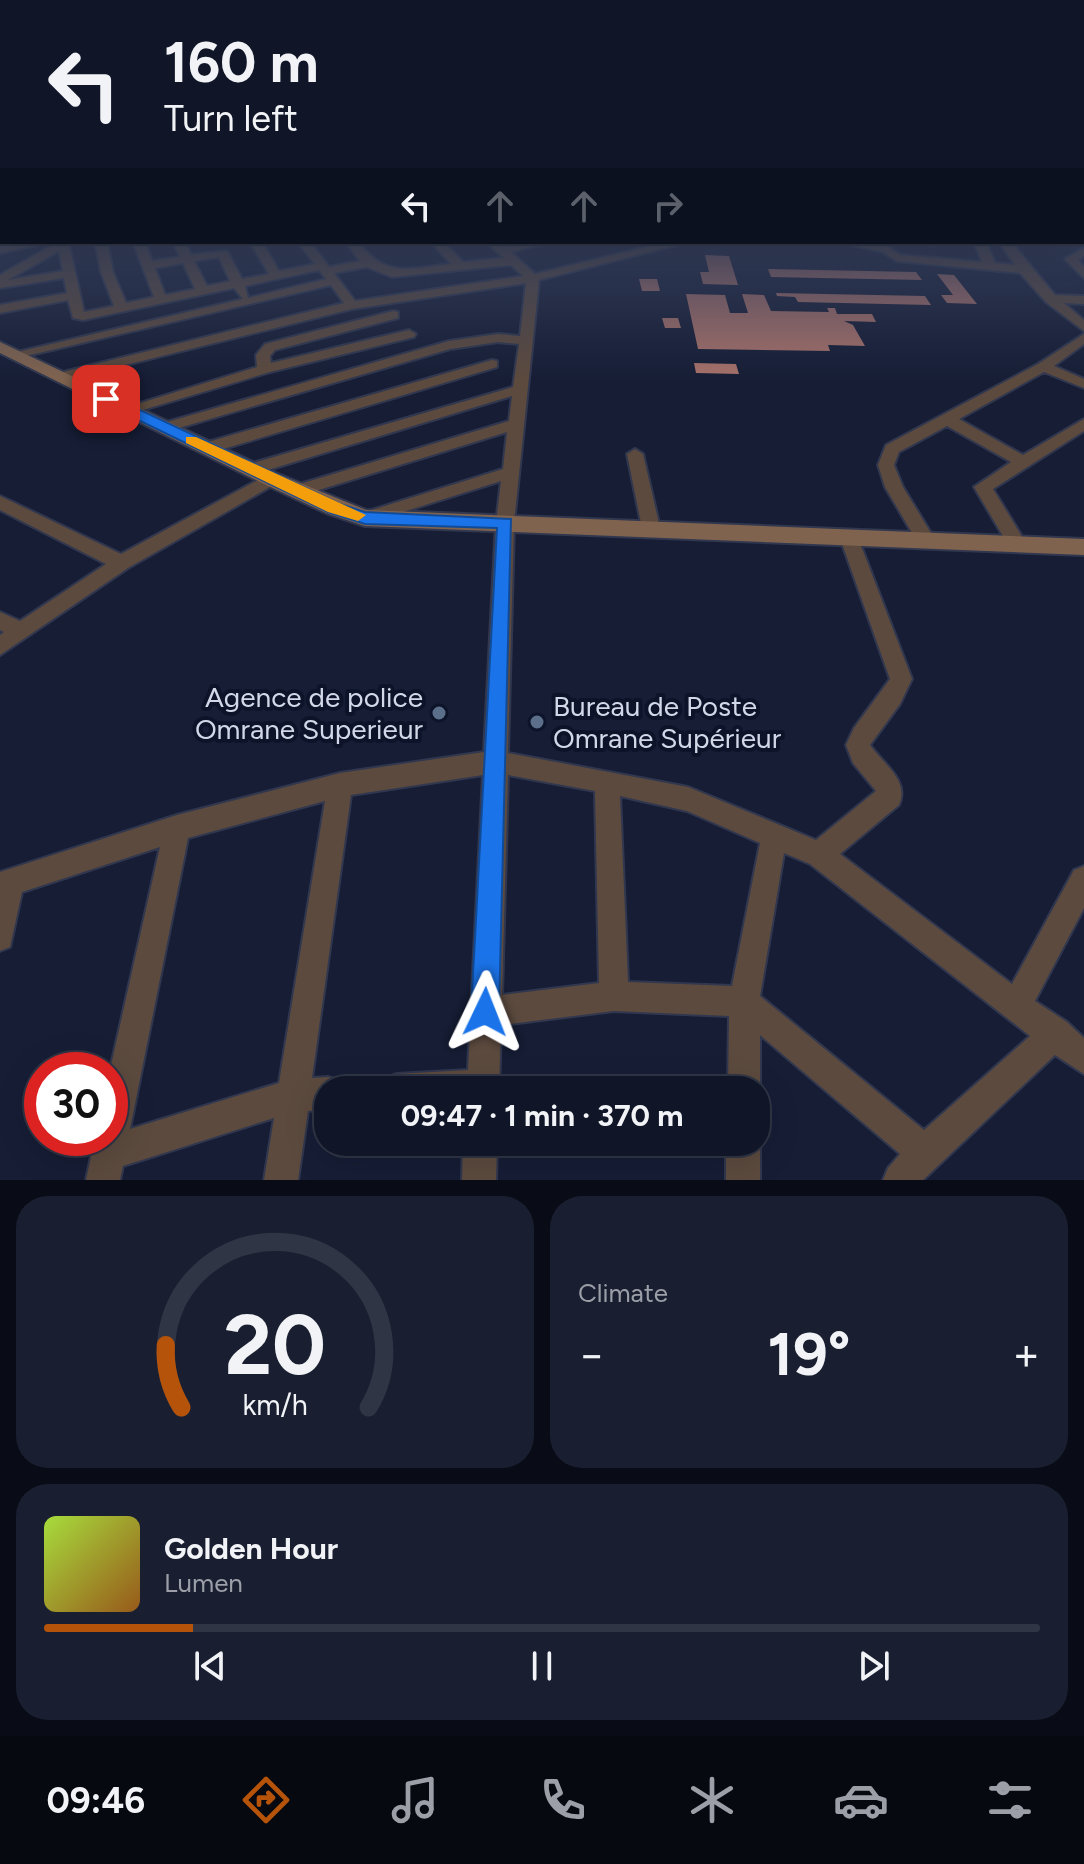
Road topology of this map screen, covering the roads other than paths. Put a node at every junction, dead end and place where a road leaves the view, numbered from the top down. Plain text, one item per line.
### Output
1 (19, 271) edge
2 (107, 271) edge
3 (153, 271) edge
4 (193, 271) edge
5 (231, 271) edge
6 (273, 271) edge
7 (335, 271) edge
8 (387, 271) edge
9 (419, 271) edge
10 (525, 271) edge
11 (564, 271) edge
12 (1023, 271) edge
13 (327, 273) junction
14 (69, 274) joint
15 (276, 276) junction
16 (533, 278) junction
17 (0, 283) edge
18 (237, 284) junction
19 (203, 292) junction
20 (74, 295) junction
21 (382, 299) junction
22 (1050, 299) junction
23 (161, 300) junction
24 (1084, 300) edge
25 (247, 302) junction
26 (352, 305) junction
27 (0, 309) edge
28 (122, 309) junction
29 (393, 315) junction
30 (1084, 327) edge
31 (409, 334) junction
32 (1084, 338) edge
33 (484, 340) junction
34 (528, 341) junction
35 (9, 352) edge
36 (422, 355) junction
37 (492, 364) junction
38 (1043, 367) junction
39 (265, 369) junction
40 (60, 377) junction
41 (1084, 384) edge
42 (521, 388) junction
43 (129, 409) junction
44 (947, 419) junction
45 (517, 424) junction
46 (166, 427) junction
47 (1081, 429) edge
48 (207, 448) junction
49 (635, 454) dead end
50 (1023, 462) junction
51 (511, 472) junction
52 (261, 474) junction
53 (296, 491) junction
54 (0, 503) edge
55 (365, 518) junction
56 (505, 523) junction
57 (651, 528) junction
58 (848, 535) junction
59 (925, 538) junction
60 (1017, 543) junction
61 (1084, 547) edge
62 (121, 563) junction
63 (0, 620) edge
64 (21, 632) junction
65 (0, 646) edge
66 (496, 762) junction
67 (607, 781) junction
68 (340, 785) junction
69 (177, 828) junction
70 (774, 836) junction
71 (819, 855) junction
72 (1084, 880) edge
73 (5, 884) edge
74 (0, 937) edge
75 (614, 996) junction
76 (744, 1002) junction
77 (1017, 1004) junction
78 (485, 1012) junction
79 (1056, 1033) junction
80 (1084, 1058) edge
81 (483, 1076) edge
82 (744, 1076) edge
83 (314, 1094) edge
84 (294, 1095) junction
85 (924, 1152) junction
86 (480, 1156) edge
87 (743, 1156) edge
88 (106, 1166) edge
89 (281, 1180) edge
90 (479, 1180) edge
91 (743, 1180) edge
92 (900, 1180) edge

1 - 17 street
2 - 28 street
3 - 23 street
4 - 19 street
5 - 18 street
6 - 15 street
7 - 13 street
8 - 9 street
10 - 16 street
11 - 16 street
12 - 22 street
13 - 15 street
13 - 25 street
13 - 26 street
14 - 17 street
14 - 20 street
15 - 18 street
16 - 21 street
16 - 34 street
18 - 19 street
18 - 25 street
19 - 23 street
20 - 27 street
20 - 28 street
21 - 26 street
21 - 29 street
22 - 24 street
22 - 30 street
23 - 28 street
25 - 35 street
26 - 40 street
29 - 31 street
29 - 39 street
31 - 36 street
31 - 39 street
32 - 38 street
33 - 34 street
33 - 36 street
33 - 37 street
34 - 42 street
35 - 40 street
36 - 46 street
37 - 42 street
37 - 48 street
38 - 41 street
38 - 44 street
39 - 43 street
40 - 43 street
42 - 45 street
42 - 52 street
43 - 46 street
44 - 50 street
44 - 59 street
45 - 51 street
45 - 53 street
46 - 48 street
47 - 50 street
48 - 52 street
49 - 57 street
50 - 60 street
51 - 55 street
51 - 56 street
52 - 53 street
52 - 62 street
53 - 55 street
54 - 62 street
55 - 56 street
56 - 57 street
56 - 66 street
57 - 58 street
58 - 59 street
58 - 71 street
59 - 60 street
60 - 61 street
62 - 64 street
63 - 64 street
64 - 65 street
66 - 67 street
66 - 68 street
66 - 78 street
67 - 70 street
67 - 75 street
68 - 69 street
68 - 84 street
69 - 73 street
69 - 88 street
70 - 71 street
70 - 76 street
71 - 77 street
72 - 77 street
73 - 74 street
75 - 76 street
75 - 78 street
76 - 82 street
76 - 85 street
77 - 79 street
78 - 81 street
79 - 80 street
79 - 85 street
83 - 84 street
84 - 88 street
84 - 89 street
85 - 92 street
86 - 90 street
87 - 91 street

